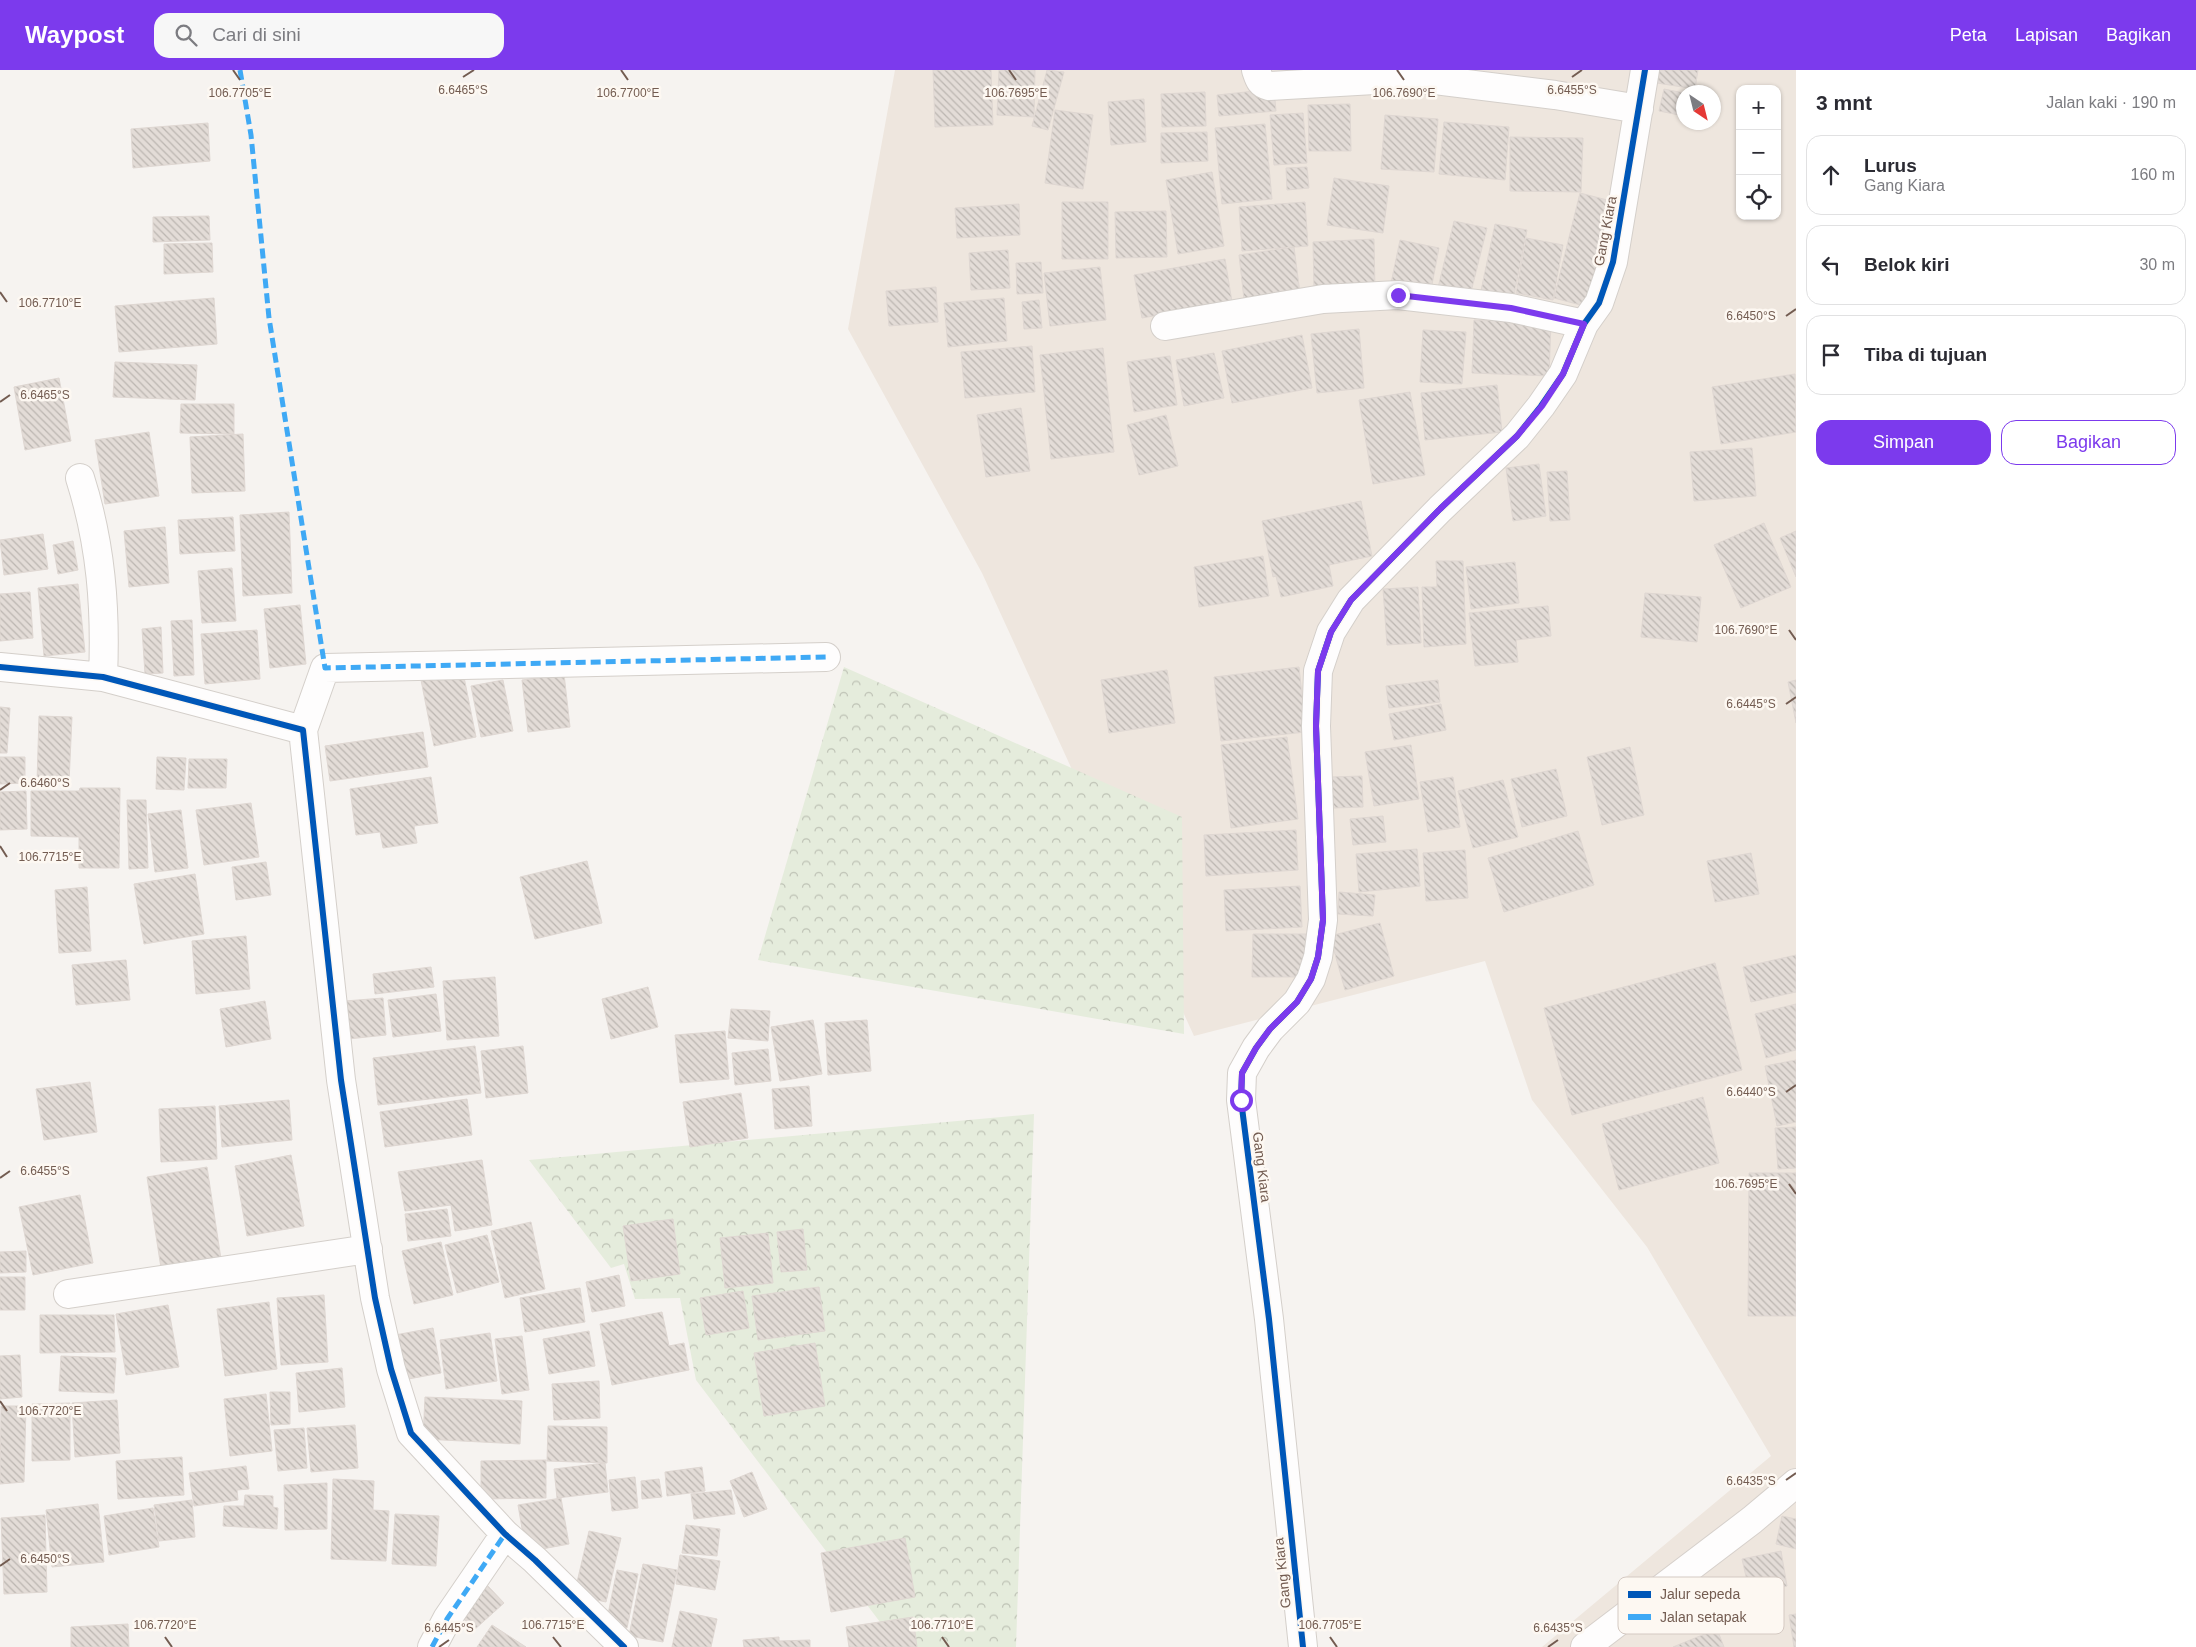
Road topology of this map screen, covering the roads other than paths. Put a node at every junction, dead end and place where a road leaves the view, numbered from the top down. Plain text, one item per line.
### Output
1 (1256, 70) edge
2 (1644, 70) edge
3 (1639, 109) junction
4 (1584, 324) junction
5 (1165, 326) dead end
6 (80, 478) dead end
7 (826, 657) dead end
8 (0, 667) edge
9 (103, 676) junction
10 (303, 730) junction
11 (368, 1249) junction
12 (68, 1294) dead end
13 (1796, 1483) edge
14 (505, 1534) junction
15 (1677, 1577) edge
16 (1618, 1622) edge
17 (432, 1647) edge
18 (624, 1647) edge
19 (1303, 1647) edge
20 (1585, 1647) edge

1 - 3 street
2 - 3 street, Gang Kiara
3 - 4 street, Gang Kiara
4 - 5 street
4 - 19 street, Gang Kiara
6 - 9 street
7 - 10 street
8 - 9 street
9 - 10 street
10 - 11 street
11 - 12 street
11 - 14 street
13 - 15 street
14 - 17 street
14 - 18 street
16 - 20 street

